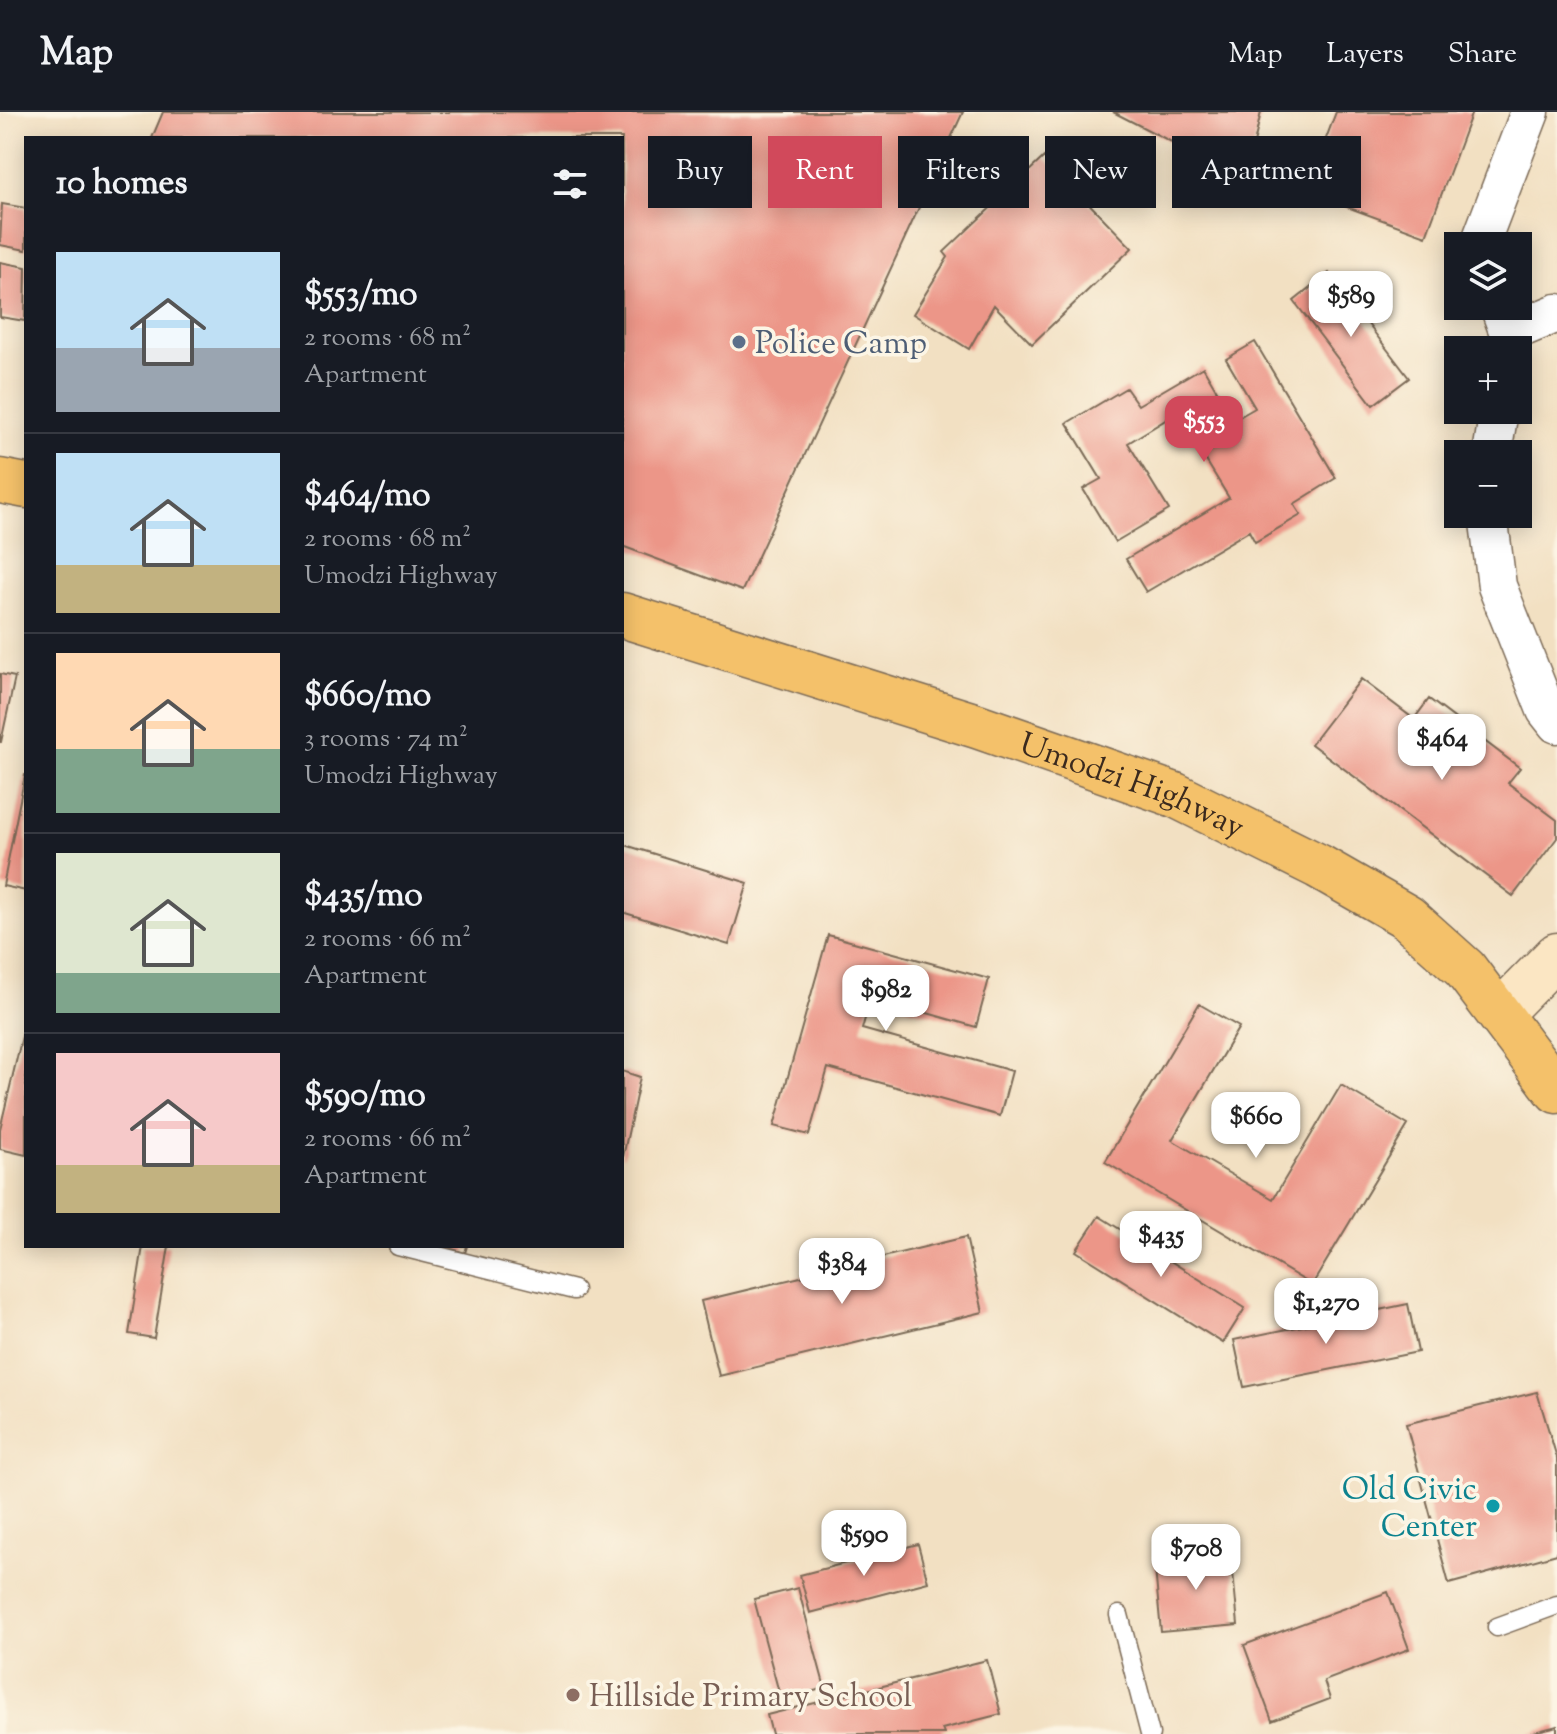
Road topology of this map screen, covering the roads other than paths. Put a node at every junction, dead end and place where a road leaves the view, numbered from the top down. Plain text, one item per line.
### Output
1 (1530, 112) edge
2 (1484, 232) edge
3 (1557, 313) edge
4 (1506, 330) edge
5 (0, 481) edge
6 (24, 486) edge
7 (1490, 528) edge
8 (624, 616) edge
9 (1557, 724) edge
10 (1557, 955) edge
11 (1500, 1013) junction
12 (1557, 1091) edge
13 (406, 1248) edge
14 (574, 1290) dead end
15 (1557, 1605) edge
16 (1119, 1615) dead end
17 (1497, 1627) dead end
18 (1150, 1734) edge

1 - 2 street
3 - 4 street
5 - 6 highway
7 - 9 street
8 - 11 highway, Umodzi Highway
10 - 11 street
11 - 12 highway, Umodzi Highway
13 - 14 lane
15 - 17 lane
16 - 18 lane

